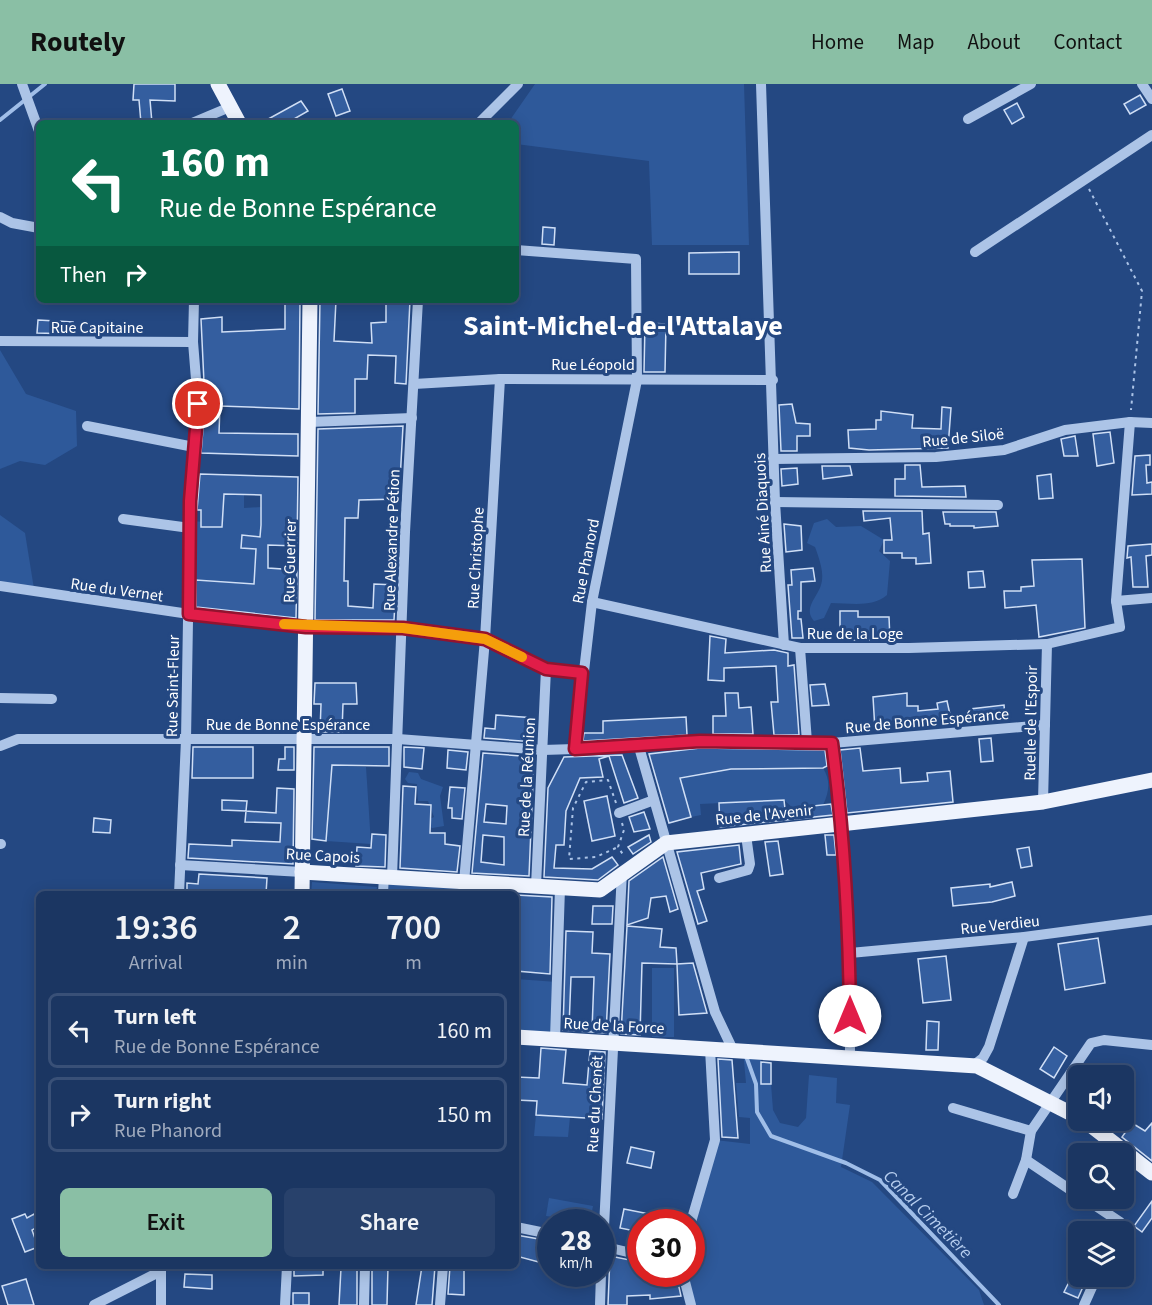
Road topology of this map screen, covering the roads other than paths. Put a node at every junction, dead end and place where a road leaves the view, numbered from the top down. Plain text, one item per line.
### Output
1 (22, 84) edge
2 (218, 84) edge
3 (518, 84) edge
4 (761, 84) edge
5 (1031, 84) edge
6 (1142, 84) edge
7 (1152, 99) edge
8 (230, 107) junction
9 (968, 119) dead end
10 (199, 120) edge
11 (237, 120) edge
12 (482, 120) edge
13 (36, 123) edge
14 (1152, 135) edge
15 (0, 217) edge
16 (36, 227) edge
17 (519, 250) edge
18 (975, 252) dead end
19 (194, 303) edge
20 (311, 303) edge
21 (418, 303) edge
22 (0, 340) edge
23 (193, 342) junction
24 (500, 379) junction
25 (637, 380) junction
26 (773, 380) junction
27 (414, 384) junction
28 (412, 418) junction
29 (309, 422) junction
30 (1131, 422) junction
31 (1152, 423) edge
32 (87, 426) dead end
33 (194, 447) junction
34 (773, 459) junction
35 (775, 502) junction
36 (998, 505) dead end
37 (123, 519) dead end
38 (190, 528) junction
39 (0, 586) edge
40 (1152, 598) edge
41 (1116, 601) junction
42 (592, 602) junction
43 (189, 614) junction
44 (306, 627) junction
45 (403, 628) junction
46 (485, 639) junction
47 (1047, 644) junction
48 (784, 645) junction
49 (800, 648) junction
50 (546, 669) junction
51 (582, 673) junction
52 (0, 698) edge
53 (52, 699) dead end
54 (1045, 725) junction
55 (305, 738) junction
56 (398, 739) junction
57 (186, 740) junction
58 (807, 742) junction
59 (832, 743) junction
60 (476, 745) junction
61 (0, 746) edge
62 (639, 747) junction
63 (575, 749) junction
64 (543, 750) junction
65 (1152, 780) edge
66 (654, 800) junction
67 (1043, 802) junction
68 (619, 813) road end
69 (842, 825) junction
70 (746, 835) junction
71 (666, 843) junction
72 (180, 865) junction
73 (626, 869) junction
74 (302, 872) junction
75 (388, 876) junction
76 (719, 878) dead end
77 (536, 886) junction
78 (463, 888) edge
79 (560, 888) junction
80 (179, 891) edge
81 (302, 891) edge
82 (384, 891) edge
83 (1152, 920) edge
84 (1024, 937) junction
85 (850, 953) junction
86 (519, 1037) edge
87 (555, 1039) junction
88 (612, 1042) junction
89 (1152, 1045) edge
90 (989, 1047) junction
91 (710, 1049) junction
92 (733, 1050) junction
93 (850, 1057) junction
94 (974, 1065) junction
95 (997, 1075) junction
96 (1050, 1101) junction
97 (953, 1108) dead end
98 (1068, 1111) edge
99 (1031, 1131) junction
100 (1098, 1131) edge
101 (1026, 1160) junction
102 (1152, 1173) edge
103 (1068, 1188) edge
104 (1013, 1194) dead end
105 (602, 1209) edge
106 (694, 1209) edge
107 (1100, 1209) edge
108 (1118, 1221) edge
109 (519, 1228) edge
110 (537, 1231) edge
111 (161, 1269) edge
112 (287, 1269) edge
113 (365, 1269) edge
114 (442, 1269) edge
115 (601, 1287) edge
116 (687, 1287) edge
117 (1092, 1287) edge
118 (94, 1305) edge
119 (160, 1305) edge
120 (285, 1305) edge
121 (364, 1305) edge
122 (440, 1305) edge
123 (600, 1305) edge
124 (691, 1305) edge
125 (1084, 1305) edge

1 - 13 street
2 - 8 main road
3 - 12 street
4 - 26 street, Rue Ainé Diaquois
5 - 9 street
6 - 7 street
8 - 10 street
8 - 11 main road
14 - 18 street
15 - 16 street
17 - 25 street, Rue Phanord
19 - 23 street, Rue Saint-Fleur
20 - 29 main road, Rue Guerrier
21 - 27 street, Rue Alexandre Pétion
22 - 23 street, Rue Capitaine
23 - 33 street, Rue Saint-Fleur
24 - 25 street, Rue Léopold
24 - 27 street, Rue Léopold
24 - 46 street, Rue Christophe
25 - 26 street, Rue Léopold
25 - 42 street, Rue Phanord
26 - 34 street, Rue Ainé Diaquois
27 - 28 street, Rue Alexandre Pétion
28 - 29 street
28 - 45 street, Rue Alexandre Pétion
29 - 44 main road, Rue Guerrier
30 - 31 street, Rue de Siloë
30 - 34 street, Rue de Siloë
30 - 41 street
32 - 33 street
33 - 38 street, Rue Saint-Fleur
34 - 35 street, Rue Ainé Diaquois
35 - 36 street
35 - 48 street, Rue Ainé Diaquois
37 - 38 street
38 - 43 street, Rue Saint-Fleur
39 - 43 street, Rue du Vernet
40 - 41 street
41 - 47 street, Rue de la Loge
42 - 48 street, Rue de la Loge
42 - 51 street, Rue Phanord
43 - 44 street, Rue du Vernet
43 - 57 street, Rue Saint-Fleur
44 - 45 street, Rue du Vernet
44 - 55 main road, Rue Guerrier
45 - 46 street, Rue du Vernet
45 - 56 street, Rue Alexandre Pétion
46 - 50 street, Rue du Vernet
46 - 60 street, Rue Christophe
47 - 49 street, Rue de la Loge
47 - 54 street, Ruelle de l'Espoir
48 - 49 street, Rue de la Loge
49 - 58 street
50 - 51 street, Rue du Vernet
50 - 64 street, Rue de la Réunion
51 - 63 street, Rue Phanord
52 - 53 street
54 - 59 street, Rue de Bonne Espérance
54 - 67 street, Ruelle de l'Espoir
55 - 56 street, Rue de Bonne Espérance
55 - 57 street, Rue de Bonne Espérance
55 - 74 main road, Rue Guerrier
56 - 60 street, Rue de Bonne Espérance
56 - 75 street, Rue Alexandre Pétion
57 - 61 street, Rue de Bonne Espérance
57 - 72 street, Rue Saint-Fleur
58 - 59 street, Rue de Bonne Espérance
58 - 62 street, Rue de Bonne Espérance
59 - 69 street
60 - 64 street, Rue de Bonne Espérance
60 - 78 street, Rue Christophe
62 - 63 street, Rue de Bonne Espérance
62 - 66 street
63 - 64 street, Rue de Bonne Espérance
64 - 77 street, Rue de la Réunion
65 - 67 main road, Rue de l'Avenir
66 - 68 street
66 - 71 street
67 - 69 main road, Rue de l'Avenir
69 - 70 main road, Rue de l'Avenir
69 - 85 street
70 - 71 main road, Rue de l'Avenir
70 - 76 street
71 - 73 main road, Rue de l'Avenir
71 - 92 street
72 - 74 street, Rue Capois
72 - 80 street, Rue Saint-Fleur
73 - 79 main road, Rue de l'Avenir
73 - 88 street, Rue du Chenêt
74 - 75 main road, Rue Capois
74 - 81 main road, Rue Guerrier
75 - 78 main road, Rue Capois
75 - 82 street, Rue Alexandre Pétion
77 - 78 main road, Rue de l'Avenir
77 - 79 main road, Rue de l'Avenir
79 - 87 street
83 - 84 street, Rue Verdieu
84 - 85 street, Rue Verdieu
84 - 90 street
85 - 93 street
86 - 87 main road, Rue de la Force
87 - 88 main road, Rue de la Force
88 - 91 main road, Rue de la Force
88 - 105 street, Rue du Chenêt
89 - 96 street
90 - 94 street
90 - 95 street
91 - 92 main road, Rue de la Force
91 - 106 street
92 - 93 main road, Rue de la Force
93 - 94 main road, Rue de la Force
94 - 95 main road, Rue de la Force
95 - 96 main road, Rue de la Force
96 - 98 main road, Rue de la Force
96 - 99 street
97 - 99 street
99 - 101 street
100 - 102 main road
101 - 103 street
101 - 104 street
107 - 108 street
109 - 110 street
111 - 118 street
111 - 119 street
112 - 120 street
113 - 121 street
114 - 122 street
115 - 123 street
116 - 124 street
117 - 125 street

